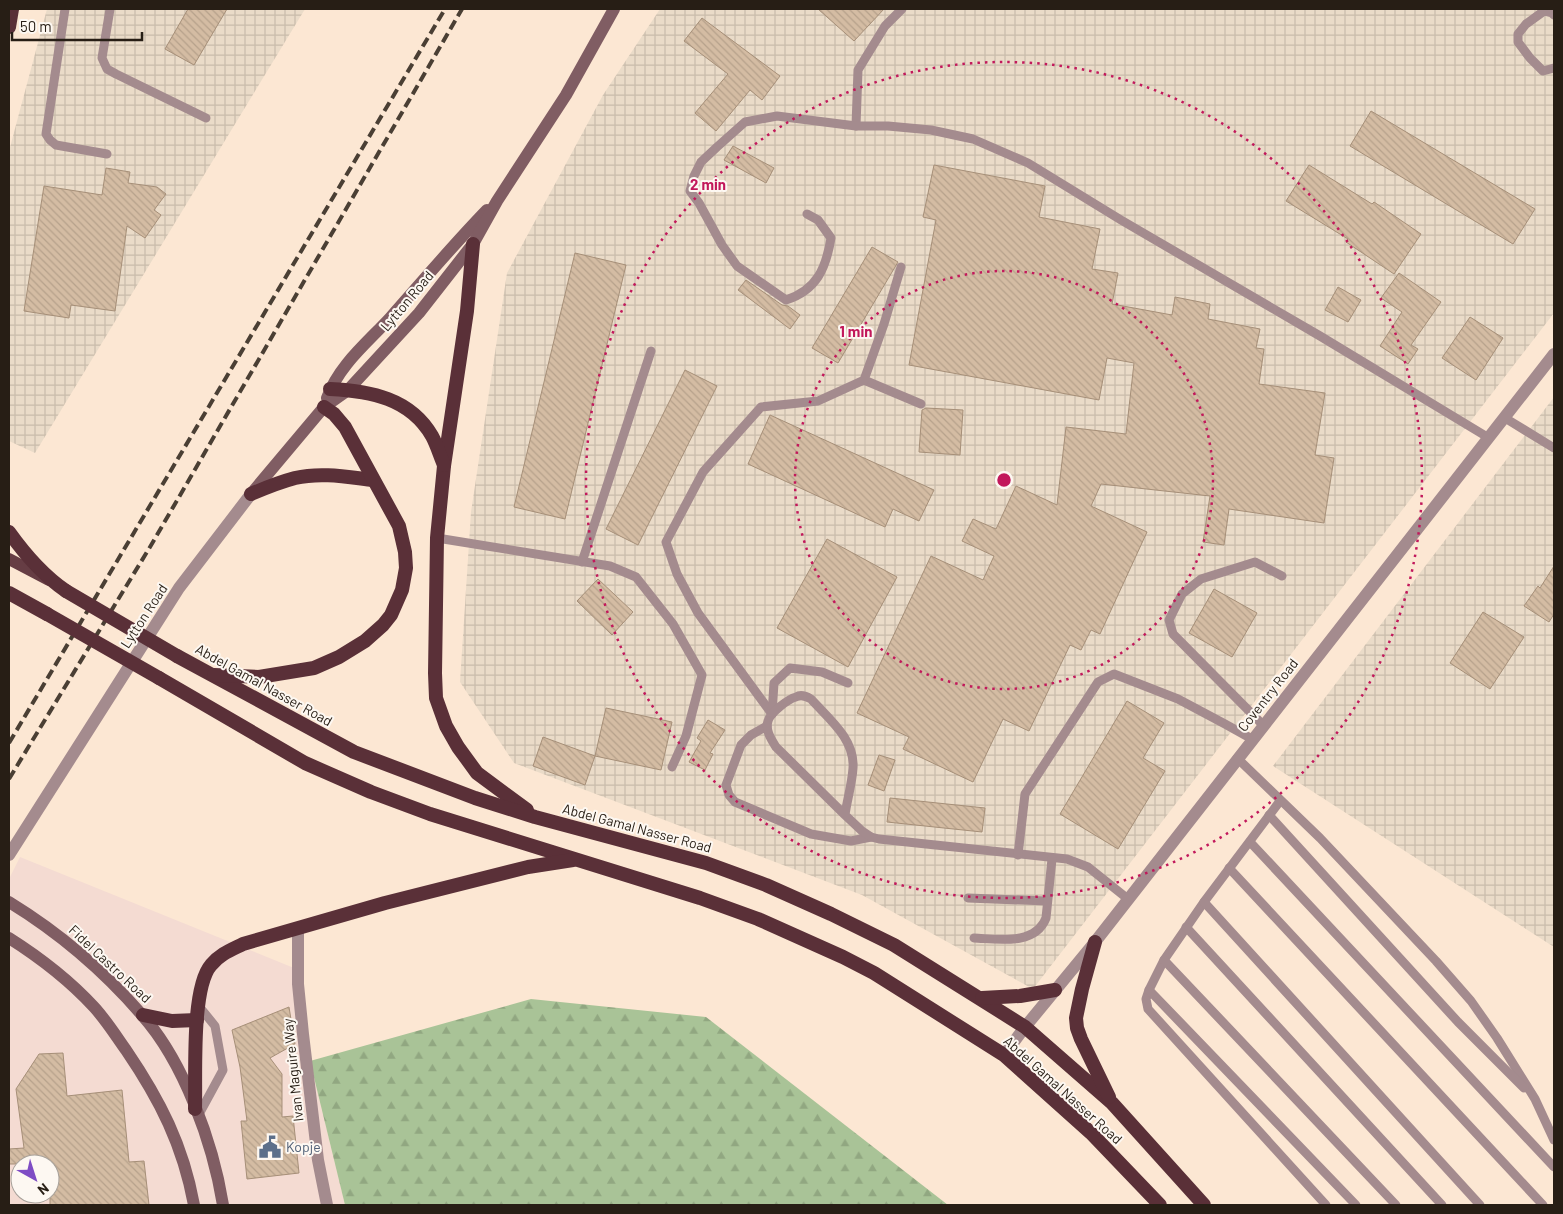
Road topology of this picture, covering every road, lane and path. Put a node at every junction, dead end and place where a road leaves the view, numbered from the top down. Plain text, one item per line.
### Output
1 (12, 9) edge
2 (65, 9) edge
3 (110, 9) edge
4 (614, 9) edge
5 (902, 9) edge
6 (1554, 16) edge
7 (9, 27) edge
8 (1554, 68) edge
9 (206, 118) dead end
10 (856, 126) junction
11 (107, 154) dead end
12 (497, 201) junction
13 (807, 214) dead end
14 (474, 244) junction
15 (901, 267) dead end
16 (651, 351) dead end
17 (1554, 354) edge
18 (864, 380) junction
19 (330, 389) junction
20 (348, 390) junction
21 (921, 404) dead end
22 (324, 407) junction
23 (1505, 418) junction
24 (1489, 438) junction
25 (1554, 448) edge
26 (444, 466) junction
27 (373, 480) junction
28 (251, 494) junction
29 (9, 532) edge
30 (437, 538) junction
31 (9, 559) edge
32 (582, 562) junction
33 (1282, 576) dead end
34 (60, 587) junction
35 (9, 593) edge
36 (211, 675) junction
37 (848, 683) dead end
38 (772, 714) junction
39 (1263, 725) junction
40 (767, 726) junction
41 (1252, 739) junction
42 (1237, 758) junction
43 (672, 767) dead end
44 (1280, 801) junction
45 (844, 815) junction
46 (1269, 815) junction
47 (535, 817) junction
48 (871, 837) junction
49 (1250, 842) junction
50 (9, 855) edge
51 (1018, 855) junction
52 (1052, 858) junction
53 (577, 860) junction
54 (1229, 868) junction
55 (968, 898) dead end
56 (1128, 899) junction
57 (1047, 901) junction
58 (9, 902) edge
59 (1204, 902) junction
60 (1186, 927) junction
61 (298, 929) junction
62 (974, 938) dead end
63 (14, 941) edge
64 (1094, 942) junction
65 (1164, 960) junction
66 (1055, 990) junction
67 (1148, 990) junction
68 (982, 998) junction
69 (198, 1005) junction
70 (143, 1015) junction
71 (197, 1020) junction
72 (1025, 1027) junction
73 (1004, 1055) junction
74 (1535, 1099) junction
75 (1112, 1104) junction
76 (197, 1112) junction
77 (1554, 1140) edge
78 (1554, 1167) edge
79 (194, 1205) edge
80 (224, 1205) edge
81 (327, 1205) edge
82 (1160, 1205) edge
83 (1204, 1205) edge
84 (1326, 1205) edge
85 (1356, 1205) edge
86 (1396, 1205) edge
87 (1442, 1205) edge
88 (1480, 1205) edge
89 (1543, 1205) edge

1 - 7 highway
2 - 11 lane
3 - 9 lane
4 - 12 main road, Lytton Road
5 - 10 lane
6 - 8 lane
10 - 13 lane
10 - 24 lane
12 - 14 main road, Lytton Road
12 - 19 main road, Lytton Road
14 - 20 main road, Lytton Road
14 - 26 highway
15 - 18 lane
16 - 32 lane
17 - 23 street, Coventry Road
18 - 21 lane
18 - 38 lane
19 - 20 highway
19 - 22 main road, Lytton Road
20 - 22 main road, Lytton Road
20 - 26 highway
22 - 27 highway
22 - 28 main road, Lytton Road
23 - 24 street, Coventry Road
23 - 25 lane
24 - 39 street, Coventry Road
26 - 30 highway
27 - 28 highway
27 - 36 highway
28 - 50 street, Lytton Road
29 - 34 highway
30 - 32 lane
30 - 47 highway
31 - 34 main road, Abdel Gamal Nasser Road
32 - 43 lane
33 - 39 lane
34 - 36 highway, Abdel Gamal Nasser Road, bridge
35 - 53 highway, Abdel Gamal Nasser Road, bridge
36 - 47 highway, Abdel Gamal Nasser Road
37 - 38 lane
38 - 40 lane
38 - 45 lane
39 - 41 street, Coventry Road
40 - 45 lane
40 - 48 lane
41 - 42 street, Coventry Road
41 - 51 lane
42 - 44 lane
42 - 56 street, Coventry Road
44 - 46 lane
44 - 74 lane
45 - 48 lane
46 - 49 lane
46 - 74 lane
47 - 68 highway, Abdel Gamal Nasser Road
48 - 51 lane
49 - 54 lane
49 - 78 lane
51 - 52 lane
52 - 56 lane
52 - 57 lane
53 - 61 highway
53 - 73 highway, Abdel Gamal Nasser Road
54 - 59 lane
54 - 89 lane
55 - 57 lane
56 - 64 street, Coventry Road
57 - 62 lane
58 - 70 main road, Fidel Castro Road
59 - 60 lane
59 - 88 lane
60 - 65 lane
60 - 87 lane
61 - 69 highway
61 - 81 street, Ivan Maguire Way
63 - 79 main road
64 - 66 street, Coventry Road
64 - 75 highway
65 - 67 lane
65 - 86 lane
66 - 68 highway
66 - 72 street, Coventry Road
67 - 84 lane
67 - 85 lane
68 - 72 highway, Abdel Gamal Nasser Road
69 - 71 highway
69 - 76 lane
70 - 71 highway
70 - 76 main road, Fidel Castro Road
71 - 76 highway
72 - 73 street, Coventry Road
72 - 75 highway, Abdel Gamal Nasser Road
73 - 82 highway, Abdel Gamal Nasser Road
74 - 77 lane
75 - 83 highway, Abdel Gamal Nasser Road
76 - 80 main road, Fidel Castro Road

